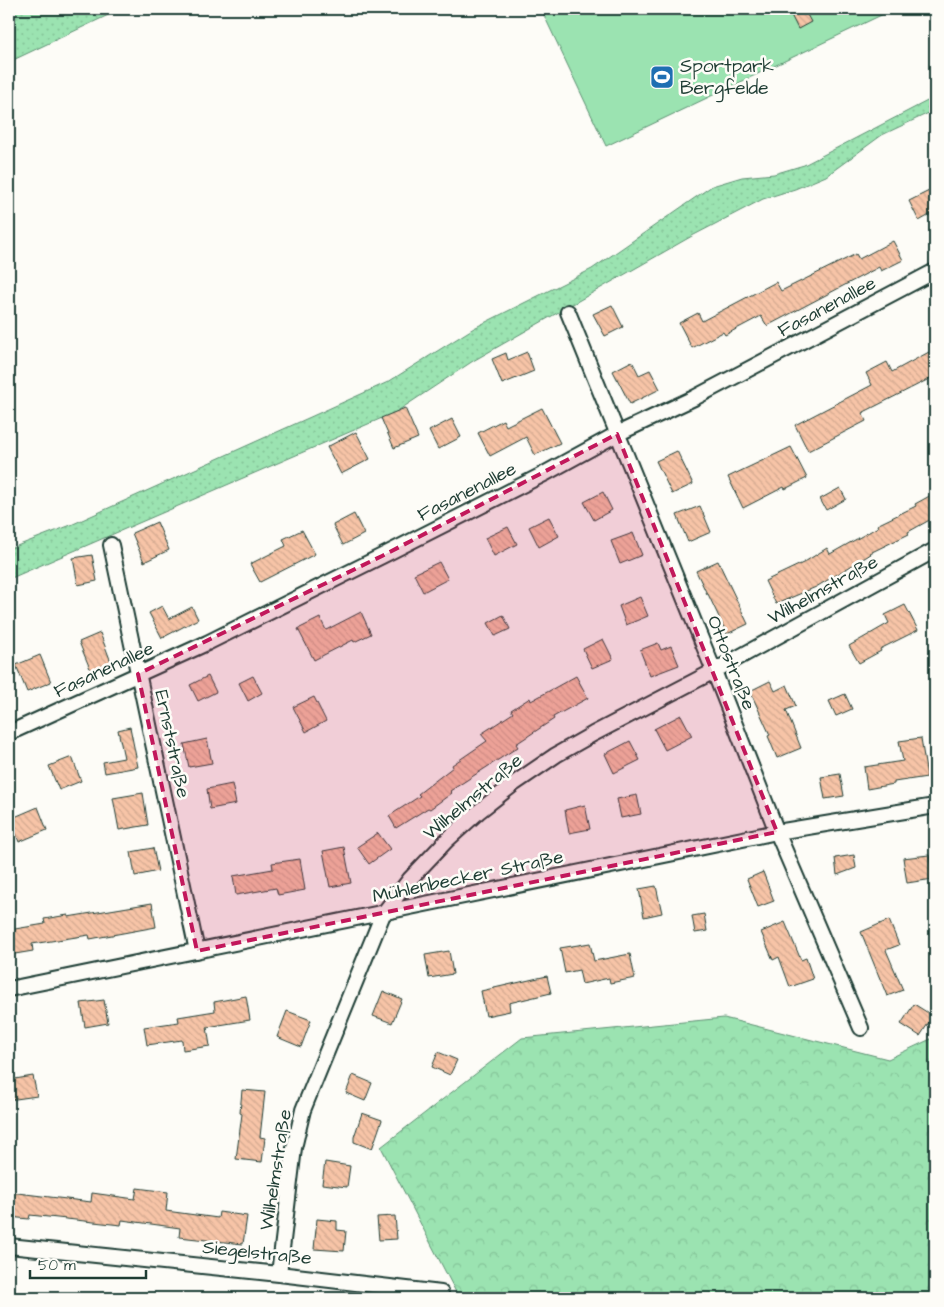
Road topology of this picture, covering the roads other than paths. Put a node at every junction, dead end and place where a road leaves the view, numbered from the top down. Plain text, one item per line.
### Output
1 (935, 272) edge
2 (568, 312) dead end
3 (617, 434) junction
4 (111, 545) dead end
5 (935, 550) edge
6 (714, 671) junction
7 (138, 674) junction
8 (9, 733) edge
9 (935, 806) edge
10 (778, 832) junction
11 (383, 914) junction
12 (197, 951) junction
13 (9, 989) edge
14 (861, 1028) dead end
15 (9, 1246) edge
16 (279, 1274) junction
17 (441, 1293) dead end

1 - 3 street, Fasanenallee
2 - 3 street, Ottostraße
3 - 6 street, Ottostraße
3 - 7 street, Fasanenallee
4 - 7 street, Ernststraße
5 - 6 street, Wilhelmstraße
6 - 10 street, Ottostraße
6 - 11 street, Wilhelmstraße
7 - 8 street, Fasanenallee
7 - 12 street, Ernststraße
9 - 10 street, Mühlenbecker Straße
10 - 11 street, Mühlenbecker Straße
10 - 14 street, Ottostraße
11 - 12 street, Mühlenbecker Straße
11 - 16 street, Wilhelmstraße
12 - 13 street, Mühlenbecker Straße
15 - 16 street, Siegelstraße
16 - 17 street, Siegelstraße

